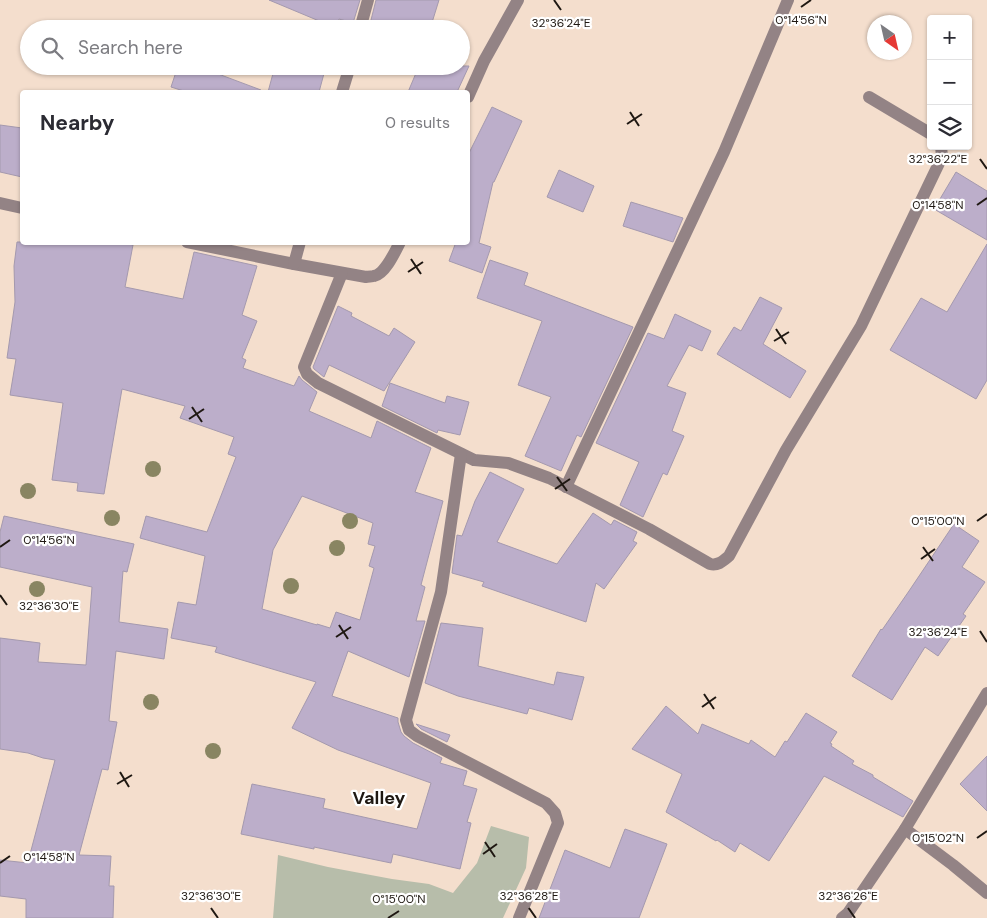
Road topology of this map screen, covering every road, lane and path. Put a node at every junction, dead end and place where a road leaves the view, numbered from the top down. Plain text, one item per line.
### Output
1 (368, 0) edge
2 (518, 0) edge
3 (788, 0) edge
4 (362, 20) edge
5 (347, 75) edge
6 (343, 90) edge
7 (470, 92) edge
8 (869, 97) dead end
9 (927, 132) edge
10 (941, 150) edge
11 (0, 203) edge
12 (20, 208) edge
13 (202, 245) edge
14 (299, 245) edge
15 (398, 245) edge
16 (294, 264) junction
17 (342, 273) junction
18 (461, 454) junction
19 (566, 487) junction
20 (987, 692) edge
21 (905, 829) junction
22 (987, 893) edge
23 (518, 918) edge
24 (842, 918) edge

1 - 4 street
2 - 7 street
3 - 19 street
5 - 6 street
8 - 9 street
10 - 19 street
11 - 12 street
13 - 16 street
14 - 16 street
15 - 17 street
16 - 17 street
17 - 18 street
18 - 19 street
18 - 23 street
20 - 21 street
21 - 22 street
21 - 24 street

